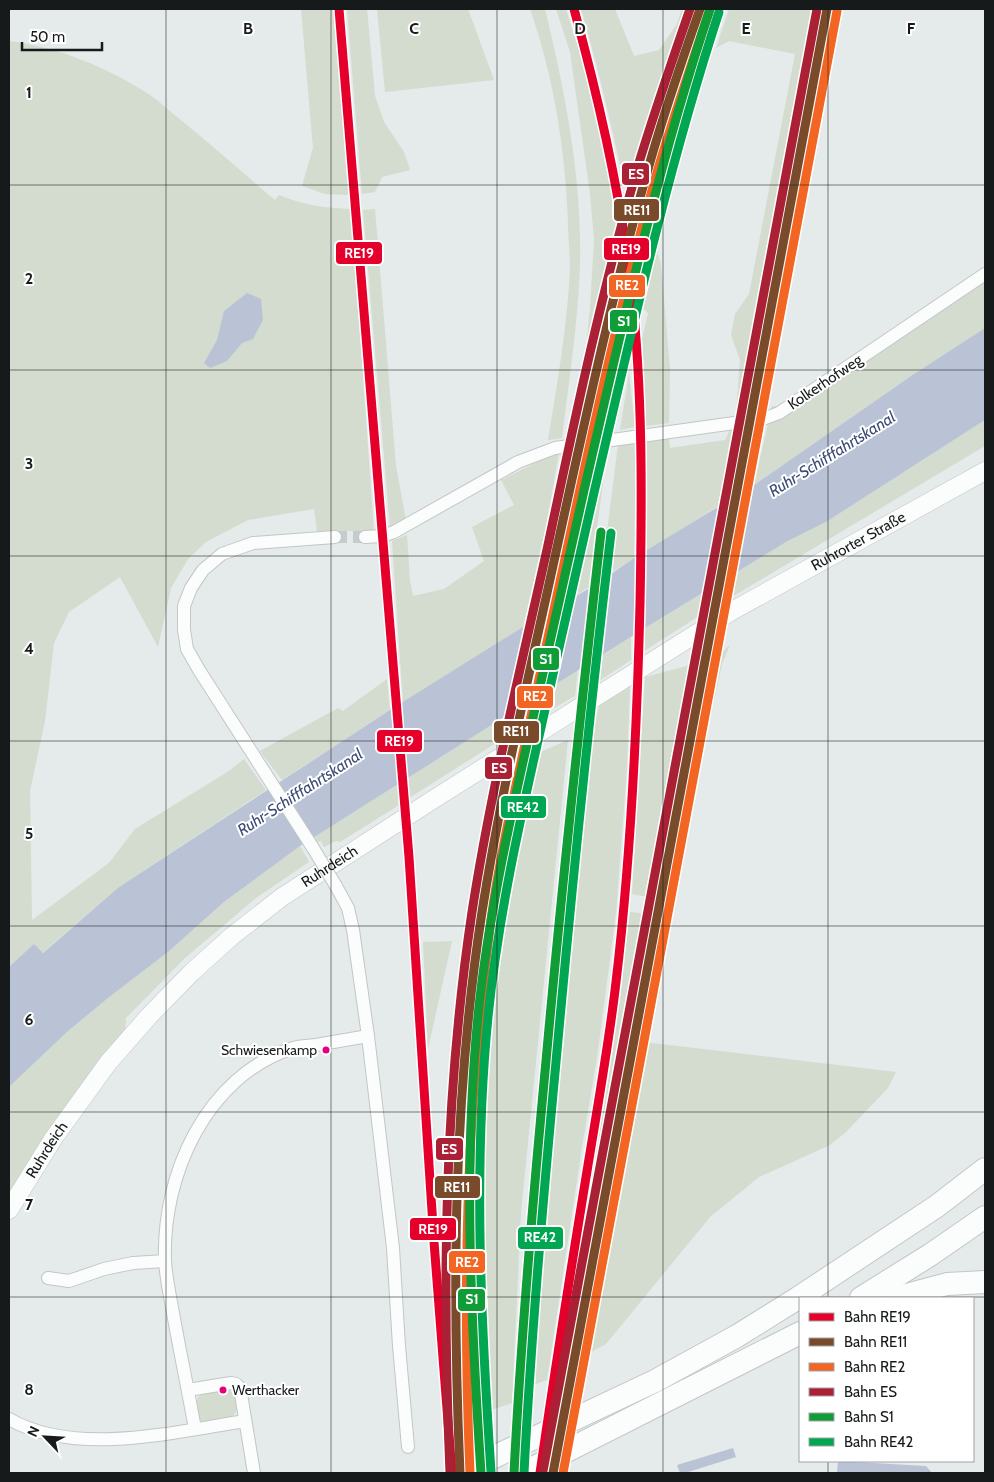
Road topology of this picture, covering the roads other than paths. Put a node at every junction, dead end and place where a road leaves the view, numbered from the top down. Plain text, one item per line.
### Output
1 (985, 274) edge
2 (985, 472) edge
3 (365, 537) tunnel mouth
4 (329, 538) tunnel mouth
5 (732, 611) joint
6 (368, 1036) junction
7 (985, 1169) edge
8 (9, 1210) edge
9 (985, 1217) edge
10 (165, 1261) junction
11 (48, 1278) dead end
12 (985, 1282) edge
13 (799, 1297) edge
14 (800, 1297) edge
15 (863, 1297) edge
16 (899, 1297) edge
17 (799, 1334) edge
18 (188, 1390) junction
19 (9, 1419) edge
20 (245, 1421) junction
21 (195, 1428) junction
22 (407, 1446) dead end
23 (254, 1473) edge
24 (463, 1473) edge
25 (523, 1473) edge

1 - 3 street, Kolkerhofweg
2 - 5 main road, Ruhrorter Straße
4 - 6 street, bridge
5 - 8 main road, Ruhrdeich
6 - 10 street
6 - 22 street
7 - 14 highway
9 - 15 highway
10 - 11 street
10 - 18 street
12 - 16 highway
13 - 24 highway
17 - 25 highway
18 - 20 street
18 - 21 street
19 - 21 street
20 - 21 street
20 - 23 street

